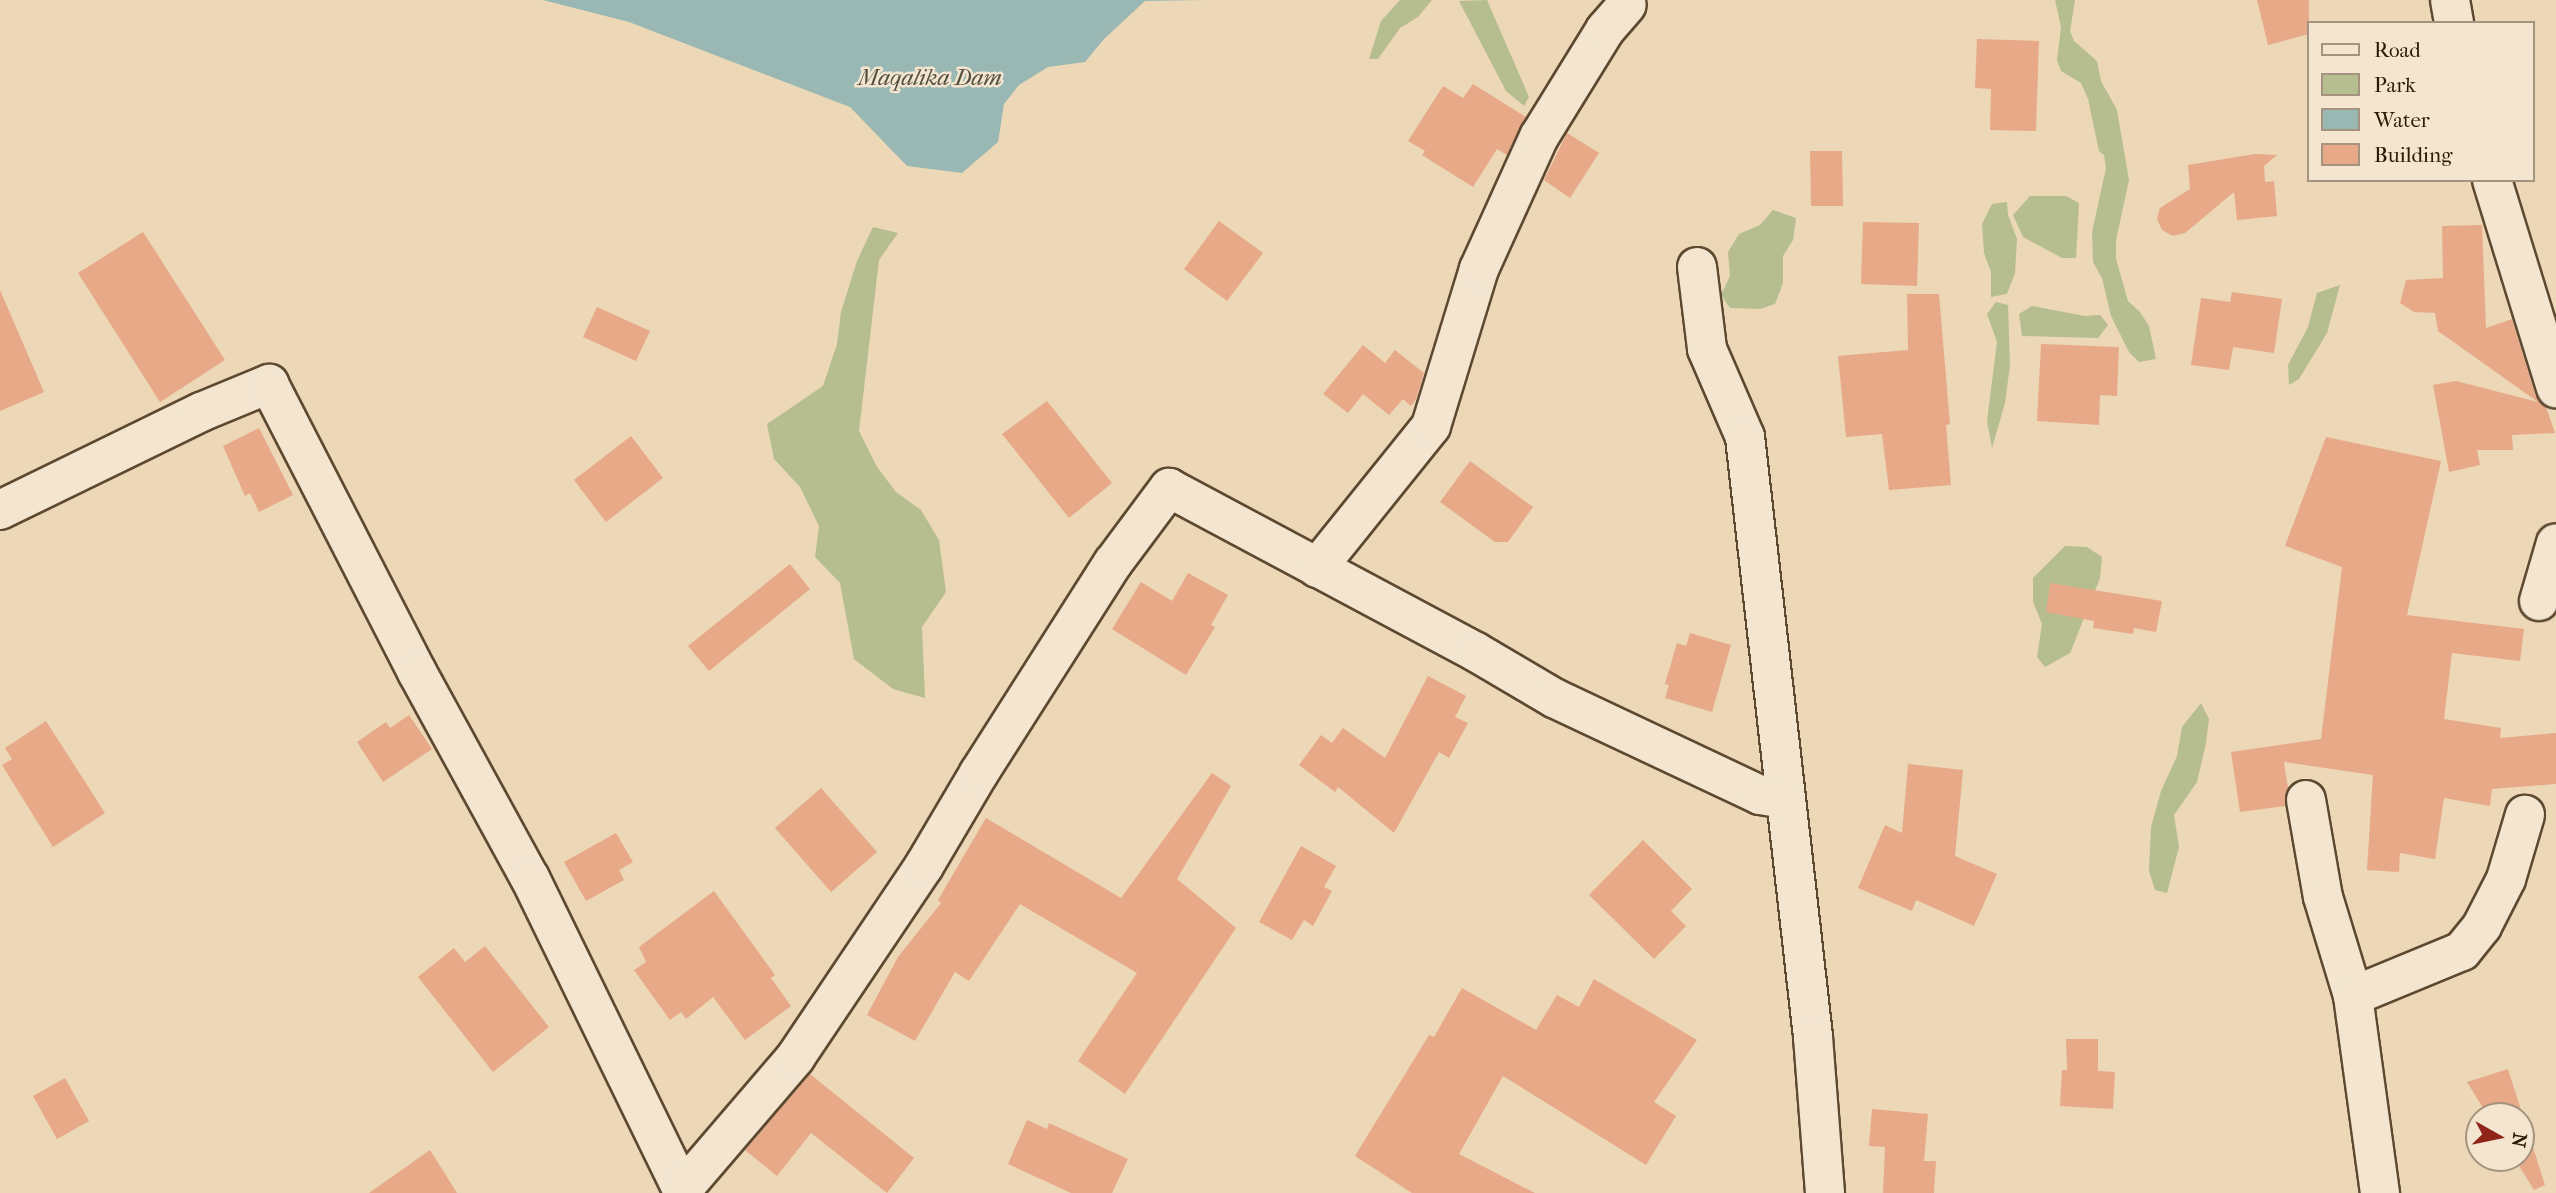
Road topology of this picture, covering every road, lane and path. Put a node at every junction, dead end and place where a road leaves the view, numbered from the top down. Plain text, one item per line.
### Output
1 (2450, 0) edge
2 (1627, 5) dead end
3 (2454, 21) edge
4 (2493, 182) edge
5 (1698, 267) dead end
6 (2556, 388) edge
7 (0, 510) edge
8 (2556, 543) edge
9 (1317, 568) junction
10 (2539, 601) dead end
11 (1785, 799) junction
12 (2306, 800) dead end
13 (2525, 815) dead end
14 (2353, 996) junction
15 (682, 1191) edge
16 (1825, 1193) edge
17 (2380, 1193) edge

1 - 3 street
2 - 9 street
4 - 6 street
5 - 11 street
7 - 15 street
8 - 10 street
9 - 11 street
9 - 15 street
11 - 16 street
12 - 14 street
13 - 14 street
14 - 17 street

